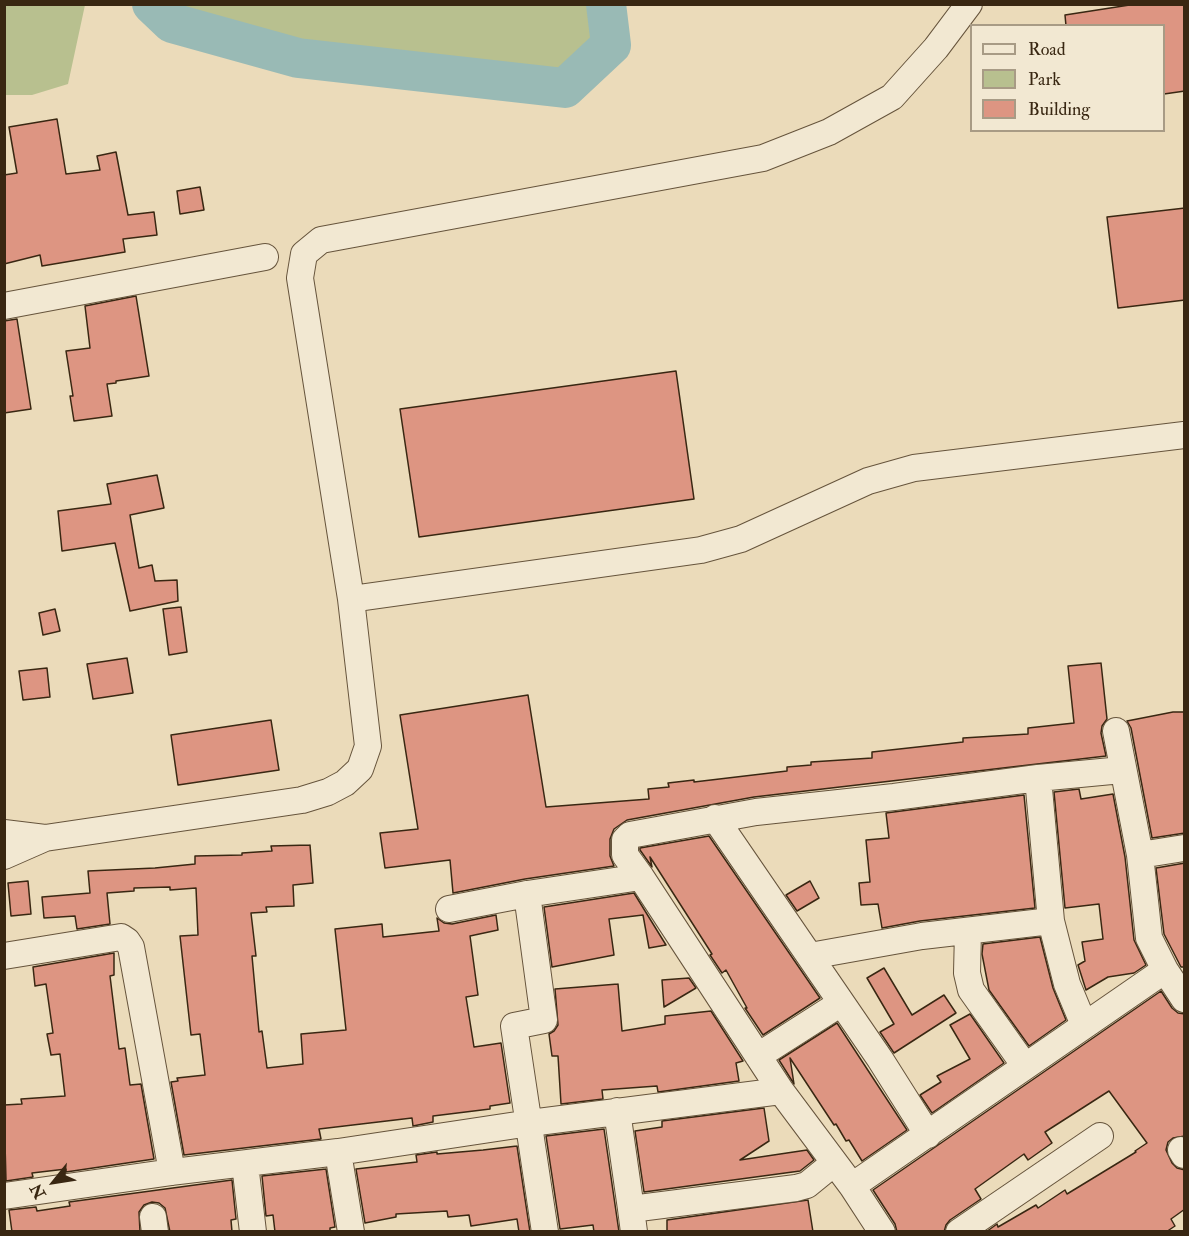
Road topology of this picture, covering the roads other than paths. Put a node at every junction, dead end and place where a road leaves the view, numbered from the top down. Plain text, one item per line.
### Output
1 (969, 4) edge
2 (265, 257) dead end
3 (4, 306) edge
4 (1185, 435) edge
5 (351, 599) junction
6 (1116, 731) dead end
7 (1122, 770) junction
8 (1038, 778) junction
9 (715, 818) junction
10 (4, 833) edge
11 (45, 838) junction
12 (1185, 848) edge
13 (1140, 855) junction
14 (4, 856) edge
15 (641, 877) junction
16 (527, 894) junction
17 (449, 909) dead end
18 (1051, 921) junction
19 (968, 931) junction
20 (4, 956) edge
21 (810, 956) junction
22 (1165, 970) junction
23 (1185, 999) edge
24 (841, 1003) junction
25 (1084, 1025) junction
26 (758, 1056) junction
27 (1025, 1066) junction
28 (781, 1091) junction
29 (617, 1111) junction
30 (530, 1122) junction
31 (927, 1135) junction
32 (1100, 1136) dead end
33 (338, 1152) junction
34 (834, 1163) junction
35 (245, 1164) junction
36 (172, 1172) junction
37 (852, 1186) junction
38 (4, 1196) edge
39 (633, 1220) edge
40 (253, 1232) edge
41 (351, 1232) edge
42 (545, 1232) edge
43 (882, 1232) edge
44 (959, 1232) edge

1 - 5 street
2 - 3 street
4 - 5 street
5 - 11 street
6 - 7 street
7 - 8 street
7 - 13 street
8 - 9 street
8 - 18 street
9 - 15 street
9 - 21 street
10 - 11 street
11 - 14 street
12 - 13 street
13 - 22 street
15 - 16 street
15 - 26 street
16 - 17 street
16 - 30 street
18 - 19 street
18 - 25 street
19 - 21 street
19 - 27 street
20 - 36 street
21 - 24 street
22 - 23 street
22 - 25 street
24 - 26 street
24 - 31 street
25 - 27 street
26 - 28 street
27 - 31 street
28 - 29 street
28 - 34 street
29 - 30 street
29 - 39 street
30 - 33 street
30 - 42 street
31 - 37 street
32 - 44 street
33 - 35 street
33 - 41 street
34 - 37 street
34 - 39 street
35 - 36 street
35 - 40 street
36 - 38 street
37 - 43 street

